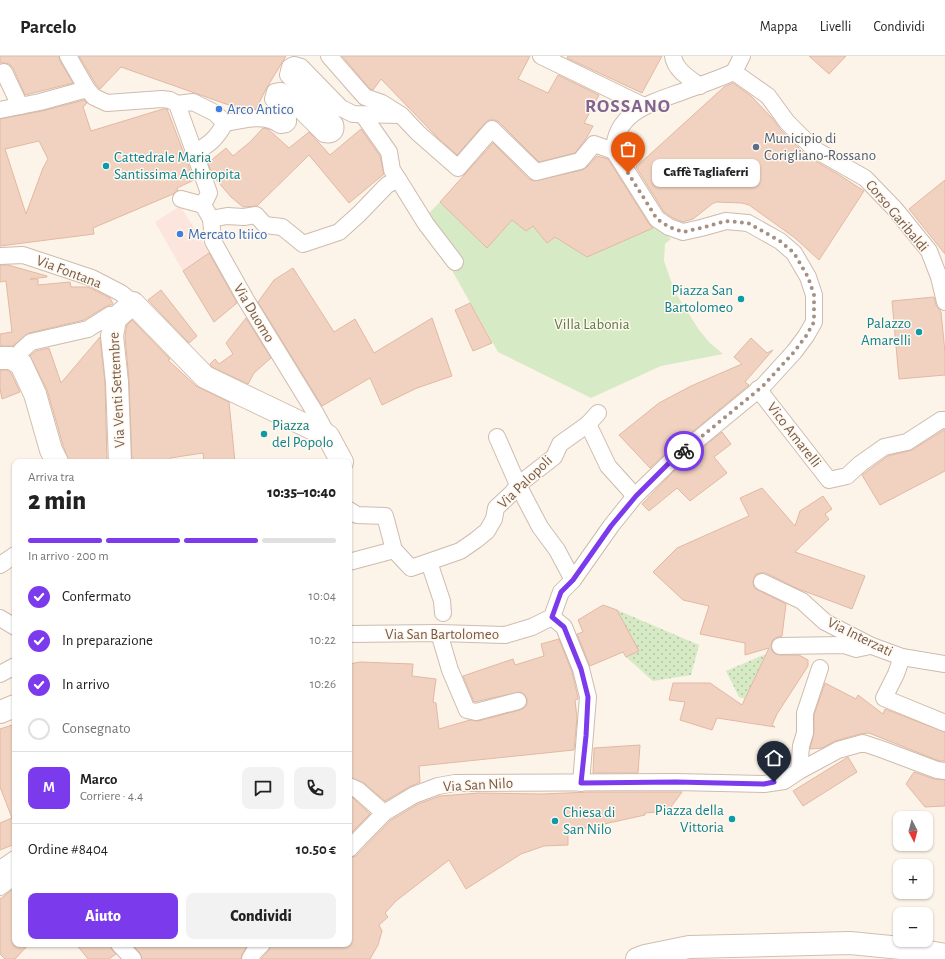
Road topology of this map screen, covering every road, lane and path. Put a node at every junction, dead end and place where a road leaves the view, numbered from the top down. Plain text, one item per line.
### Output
1 (68, 56) edge
2 (329, 56) edge
3 (541, 56) edge
4 (673, 56) edge
5 (742, 56) edge
6 (290, 61) edge
7 (734, 72) junction
8 (0, 74) edge
9 (700, 86) junction
10 (87, 89) junction
11 (177, 104) junction
12 (20, 106) junction
13 (644, 106) junction
14 (0, 110) edge
15 (363, 115) junction
16 (401, 115) junction
17 (224, 123) junction
18 (614, 151) junction
19 (194, 153) junction
20 (398, 178) junction
21 (181, 199) dead end
22 (203, 205) junction
23 (211, 219) junction
24 (0, 256) edge
25 (455, 262) dead end
26 (945, 302) edge
27 (134, 303) junction
28 (115, 319) junction
29 (21, 351) dead end
30 (0, 358) edge
31 (758, 389) junction
32 (945, 420) edge
33 (328, 436) junction
34 (497, 436) dead end
35 (55, 459) edge
36 (120, 459) edge
37 (341, 459) edge
38 (518, 485) junction
39 (636, 496) junction
40 (352, 512) edge
41 (394, 550) junction
42 (12, 557) edge
43 (352, 561) edge
44 (429, 562) junction
45 (0, 566) edge
46 (573, 580) junction
47 (762, 582) dead end
48 (443, 613) dead end
49 (552, 617) junction
50 (0, 618) edge
51 (12, 625) edge
52 (439, 633) junction
53 (352, 634) edge
54 (780, 646) dead end
55 (872, 646) junction
56 (902, 657) junction
57 (945, 664) edge
58 (12, 668) edge
59 (820, 668) dead end
60 (0, 674) edge
61 (518, 701) dead end
62 (12, 707) edge
63 (0, 712) edge
64 (945, 723) edge
65 (799, 771) junction
66 (945, 772) edge
67 (581, 783) junction
68 (352, 787) edge
69 (384, 813) junction
70 (352, 847) edge
71 (12, 861) edge
72 (0, 869) edge
73 (12, 878) edge
74 (0, 887) edge
75 (122, 947) edge
76 (259, 947) edge
77 (945, 955) edge
78 (133, 959) edge
79 (250, 959) edge
80 (637, 959) edge

1 - 10 street
2 - 16 street
3 - 13 street
4 - 9 street
5 - 7 street
6 - 15 street
6 - 17 street
7 - 9 street
7 - 26 street, Corso Garibaldi
8 - 12 street
9 - 13 street
10 - 11 street
10 - 12 street
11 - 17 street
11 - 19 street
12 - 14 street
13 - 18 street
15 - 16 street
15 - 20 street
16 - 18 street
17 - 19 street
18 - 31 street
19 - 22 street
20 - 23 street
20 - 25 street
21 - 22 street
22 - 23 street, Via Duomo
23 - 33 street, Via Duomo
24 - 27 street, Via Fontana
27 - 28 main road, Via Venti Settembre
27 - 33 main road
28 - 29 street
28 - 36 main road, Via Venti Settembre
30 - 35 main road
31 - 32 street, Vico Amarelli
31 - 39 street
33 - 37 main road
34 - 38 street
38 - 39 street, Via Palopoli
38 - 44 street, Via Palopoli
38 - 46 street
39 - 46 street
40 - 41 street, Via Palopoli
41 - 43 street
41 - 44 street, Via Palopoli
42 - 45 street
44 - 48 street
46 - 49 street
47 - 55 street, Via Interzati
49 - 52 street, Via San Bartolomeo
49 - 67 street
50 - 51 street
52 - 53 street, Via San Bartolomeo
52 - 61 street
54 - 55 street
55 - 56 street, Via Interzati
56 - 57 street, Via Interzati
56 - 64 street
58 - 60 street
59 - 65 street
62 - 63 main road
65 - 66 street
65 - 67 street
67 - 69 street, Via San Nilo
68 - 69 street
69 - 70 street, Via San Nilo
71 - 72 street
73 - 74 street
75 - 78 street
76 - 79 street
77 - 80 main road

